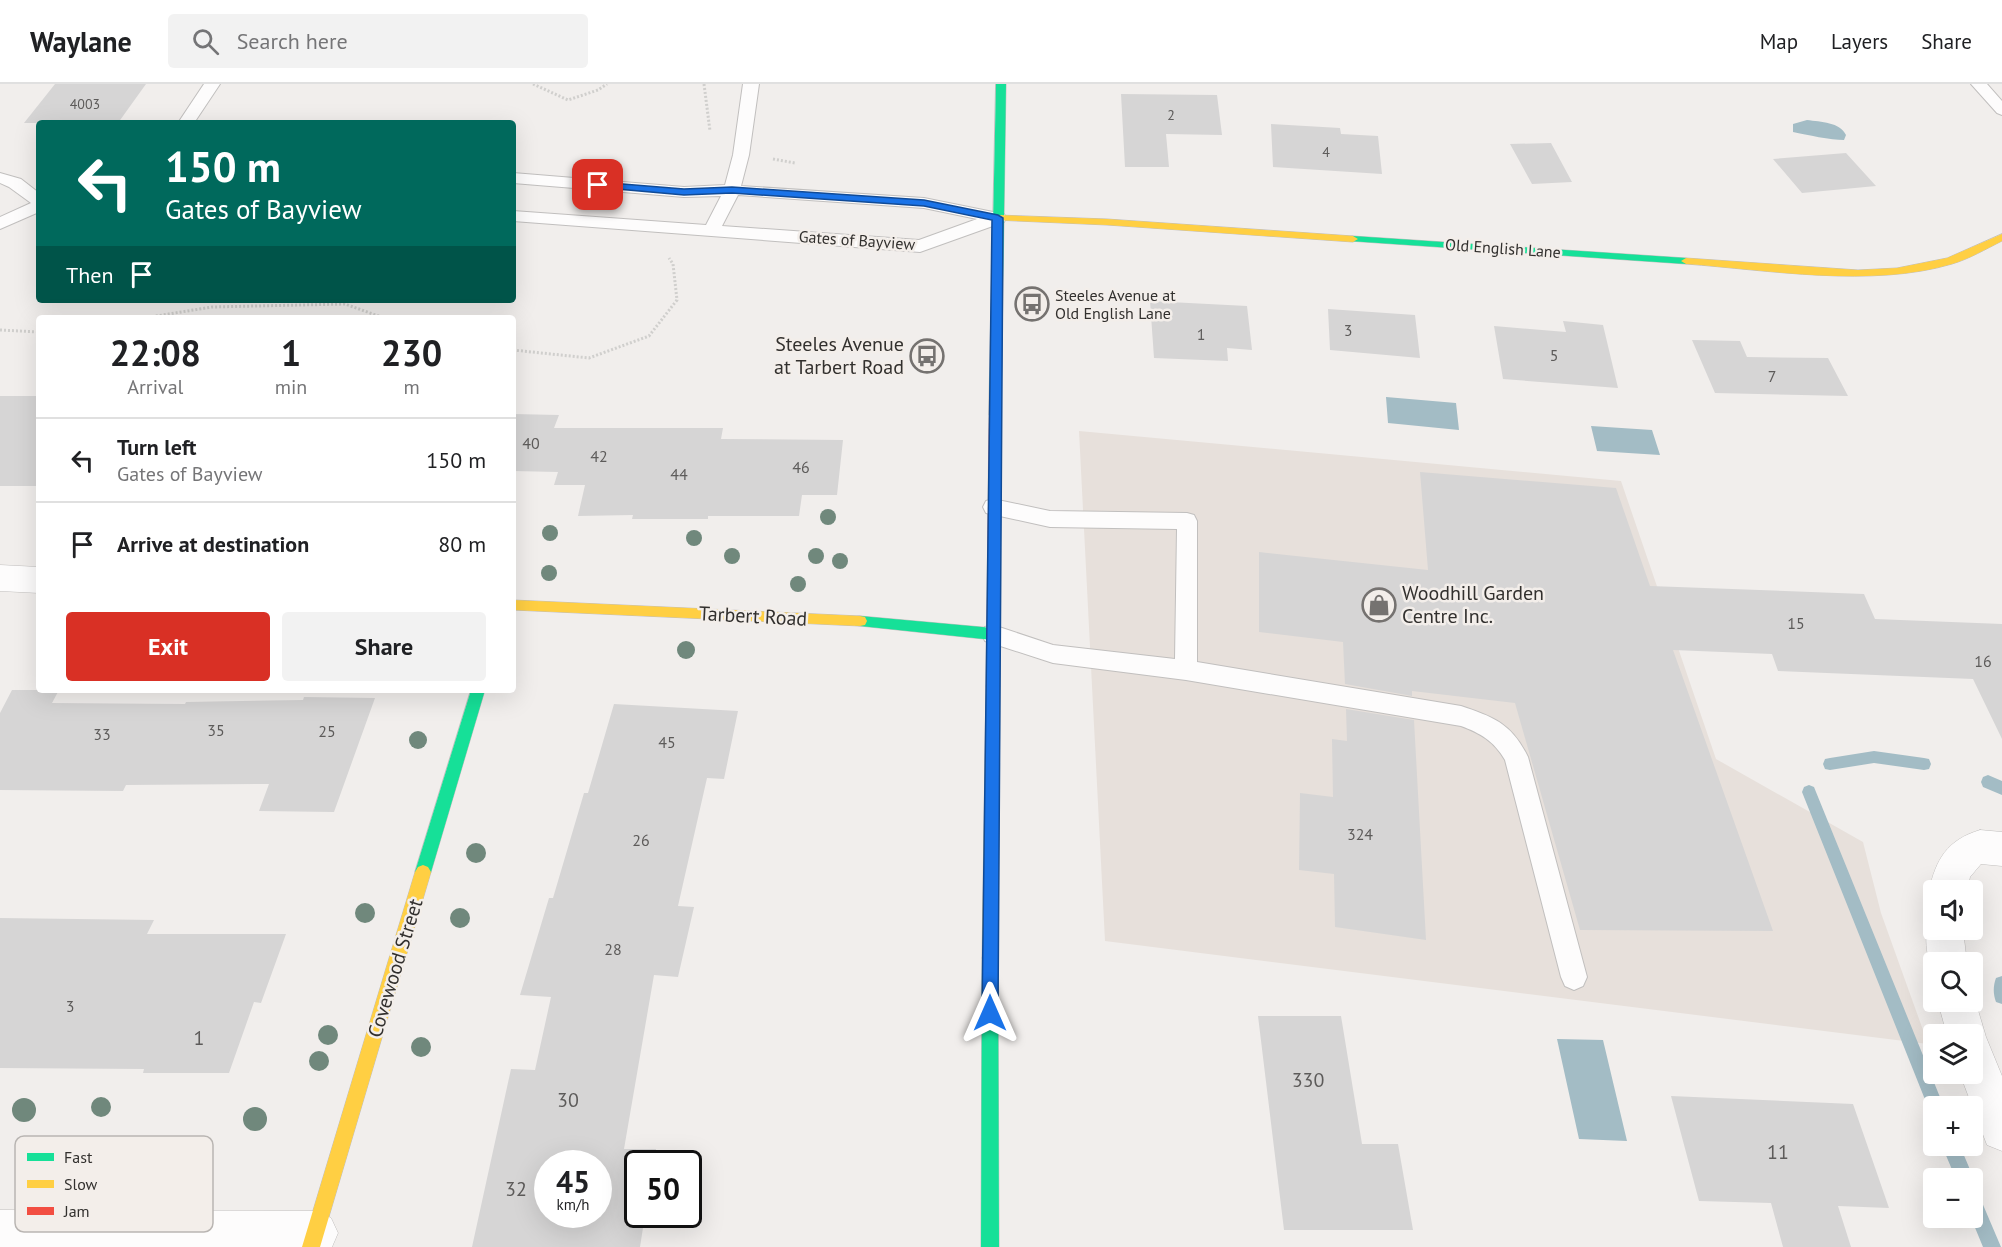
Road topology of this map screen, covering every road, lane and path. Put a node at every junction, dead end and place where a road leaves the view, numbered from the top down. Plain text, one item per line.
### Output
1 (212, 84) edge
2 (533, 84) edge
3 (607, 84) edge
4 (751, 84) edge
5 (1001, 84) edge
6 (1979, 84) edge
7 (2002, 110) edge
8 (188, 120) edge
9 (766, 158) dead end
10 (800, 164) dead end
11 (0, 178) edge
12 (516, 178) edge
13 (732, 190) junction
14 (36, 199) edge
15 (36, 207) edge
16 (516, 216) edge
17 (998, 218) junction
18 (0, 224) edge
19 (712, 230) junction
20 (2002, 237) edge
21 (667, 255) dead end
22 (163, 315) edge
23 (376, 315) edge
24 (0, 330) edge
25 (36, 332) edge
26 (516, 350) edge
27 (993, 507) junction
28 (0, 578) edge
29 (36, 580) edge
30 (516, 605) edge
31 (993, 634) junction
32 (1186, 670) junction
33 (477, 693) edge
34 (2002, 849) edge
35 (1951, 880) edge
36 (1574, 977) dead end
37 (1983, 1080) edge
38 (2002, 1130) edge
39 (0, 1232) edge
40 (314, 1240) edge
41 (990, 1247) edge

1 - 8 lane
2 - 3 path
4 - 13 lane
5 - 17 street
6 - 7 lane
9 - 10 path
11 - 14 lane
12 - 13 lane
13 - 17 lane
13 - 19 lane
15 - 18 lane
16 - 19 lane, Gates of Bayview
17 - 19 lane, Gates of Bayview
17 - 20 street, Old English Lane
17 - 27 street
21 - 26 path
22 - 23 path
24 - 25 path
27 - 31 street
27 - 32 lane
28 - 29 street
30 - 31 street, Tarbert Road
31 - 32 lane
31 - 41 street
32 - 36 lane
33 - 40 street, Covewood Street
34 - 35 street
37 - 38 street
39 - 40 street

